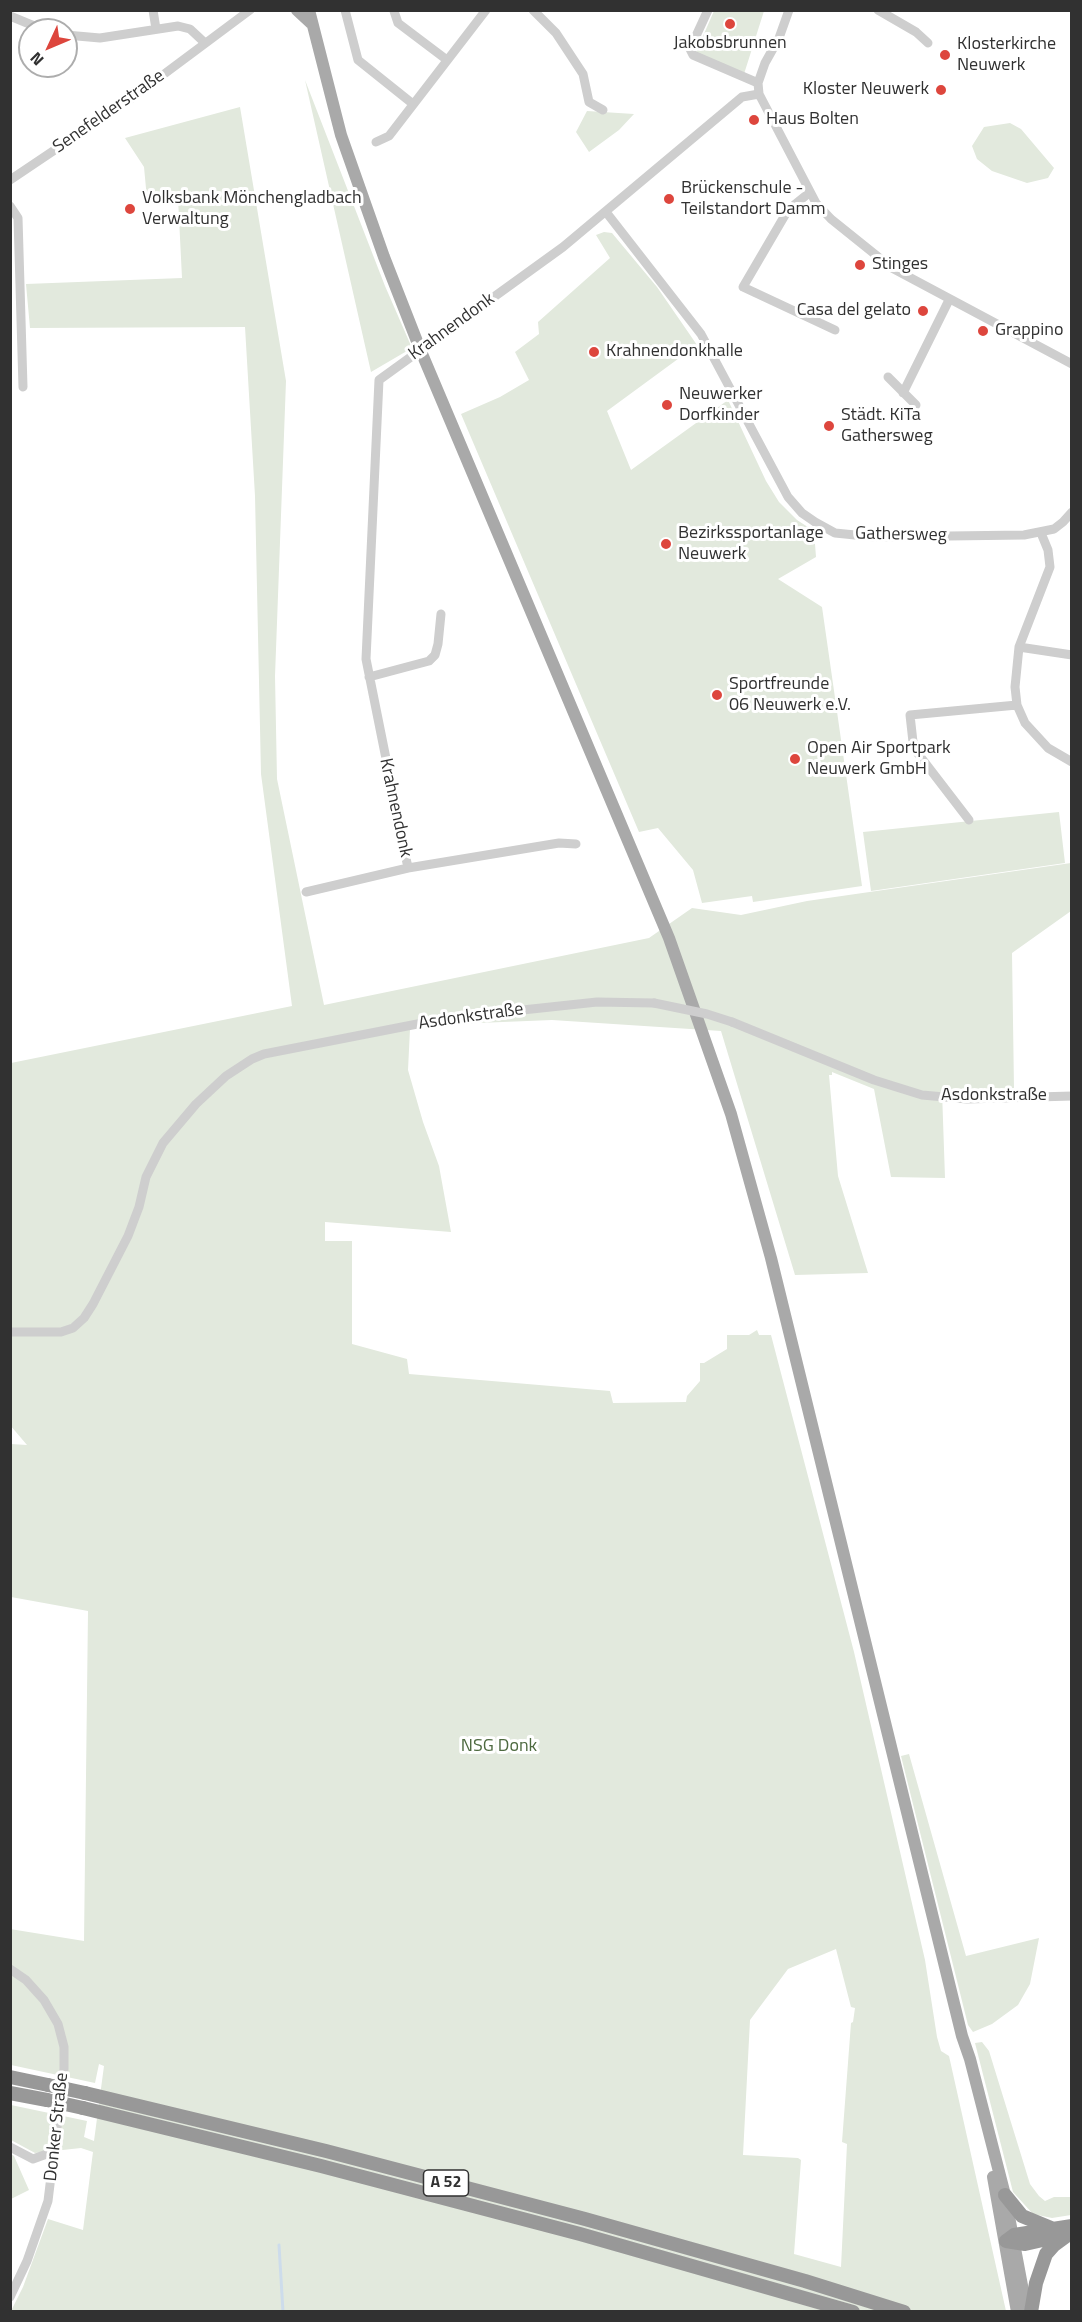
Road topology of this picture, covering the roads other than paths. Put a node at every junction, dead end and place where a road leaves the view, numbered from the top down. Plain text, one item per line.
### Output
1 (153, 10) edge
2 (250, 10) edge
3 (297, 10) edge
4 (345, 10) edge
5 (486, 10) edge
6 (533, 10) edge
7 (708, 10) edge
8 (789, 10) edge
9 (878, 10) edge
10 (394, 11) edge
11 (310, 17) edge
12 (156, 29) junction
13 (78, 36) edge
14 (205, 43) junction
15 (928, 43) dead end
16 (447, 60) junction
17 (758, 82) junction
18 (759, 94) junction
19 (413, 104) junction
20 (603, 110) dead end
21 (376, 142) dead end
22 (10, 180) edge
23 (809, 193) junction
24 (10, 206) edge
25 (606, 212) junction
26 (949, 300) junction
27 (836, 330) dead end
28 (420, 349) junction
29 (1070, 361) edge
30 (888, 376) dead end
31 (23, 387) dead end
32 (903, 393) junction
33 (916, 405) dead end
34 (1071, 512) edge
35 (1041, 533) junction
36 (441, 614) dead end
37 (1019, 647) junction
38 (1071, 655) edge
39 (369, 677) junction
40 (1017, 705) junction
41 (1071, 762) edge
42 (969, 820) dead end
43 (576, 844) dead end
44 (408, 868) junction
45 (306, 892) dead end
46 (1071, 1096) edge
47 (10, 1332) edge
48 (10, 1969) edge
49 (962, 2036) junction
50 (10, 2077) edge
51 (10, 2093) edge
52 (10, 2147) edge
53 (55, 2151) junction
54 (1005, 2195) junction
55 (1053, 2228) junction
56 (1071, 2231) edge
57 (1012, 2240) junction
58 (10, 2297) edge
59 (853, 2312) edge
60 (904, 2312) edge
61 (1017, 2312) edge
62 (1029, 2312) edge

1 - 12 street
2 - 14 street, Senefelderstraße
3 - 11 main road
4 - 19 street
5 - 16 street
6 - 20 street
7 - 17 street
8 - 17 street
9 - 15 street
10 - 16 street
11 - 28 main road
12 - 13 street
12 - 14 street
14 - 22 street, Senefelderstraße
16 - 19 street
17 - 18 street
18 - 23 street
18 - 25 street, Krahnendonk
19 - 21 street
23 - 26 street
23 - 27 street
24 - 31 street
25 - 28 street, Krahnendonk
25 - 35 street, Gathersweg
26 - 29 street
26 - 32 street
28 - 39 street, Krahnendonk
28 - 49 main road
30 - 32 street
32 - 33 street
34 - 35 street, Gathersweg
35 - 37 street
36 - 39 street
37 - 38 street
37 - 40 street
39 - 44 street, Krahnendonk
40 - 41 street
40 - 42 street
43 - 44 street, Krahnendonk
44 - 45 street, Krahnendonk
46 - 47 street, Asdonkstraße, bridge
48 - 53 street, Donker Straße
49 - 54 main road
49 - 57 main road
50 - 60 highway, A 52, bridge
51 - 59 highway, A 52, bridge
52 - 53 street
53 - 58 street, Donker Straße
54 - 55 highway
54 - 57 main road
55 - 56 highway
55 - 57 highway
56 - 57 highway
56 - 62 highway
57 - 61 main road
57 - 62 main road

